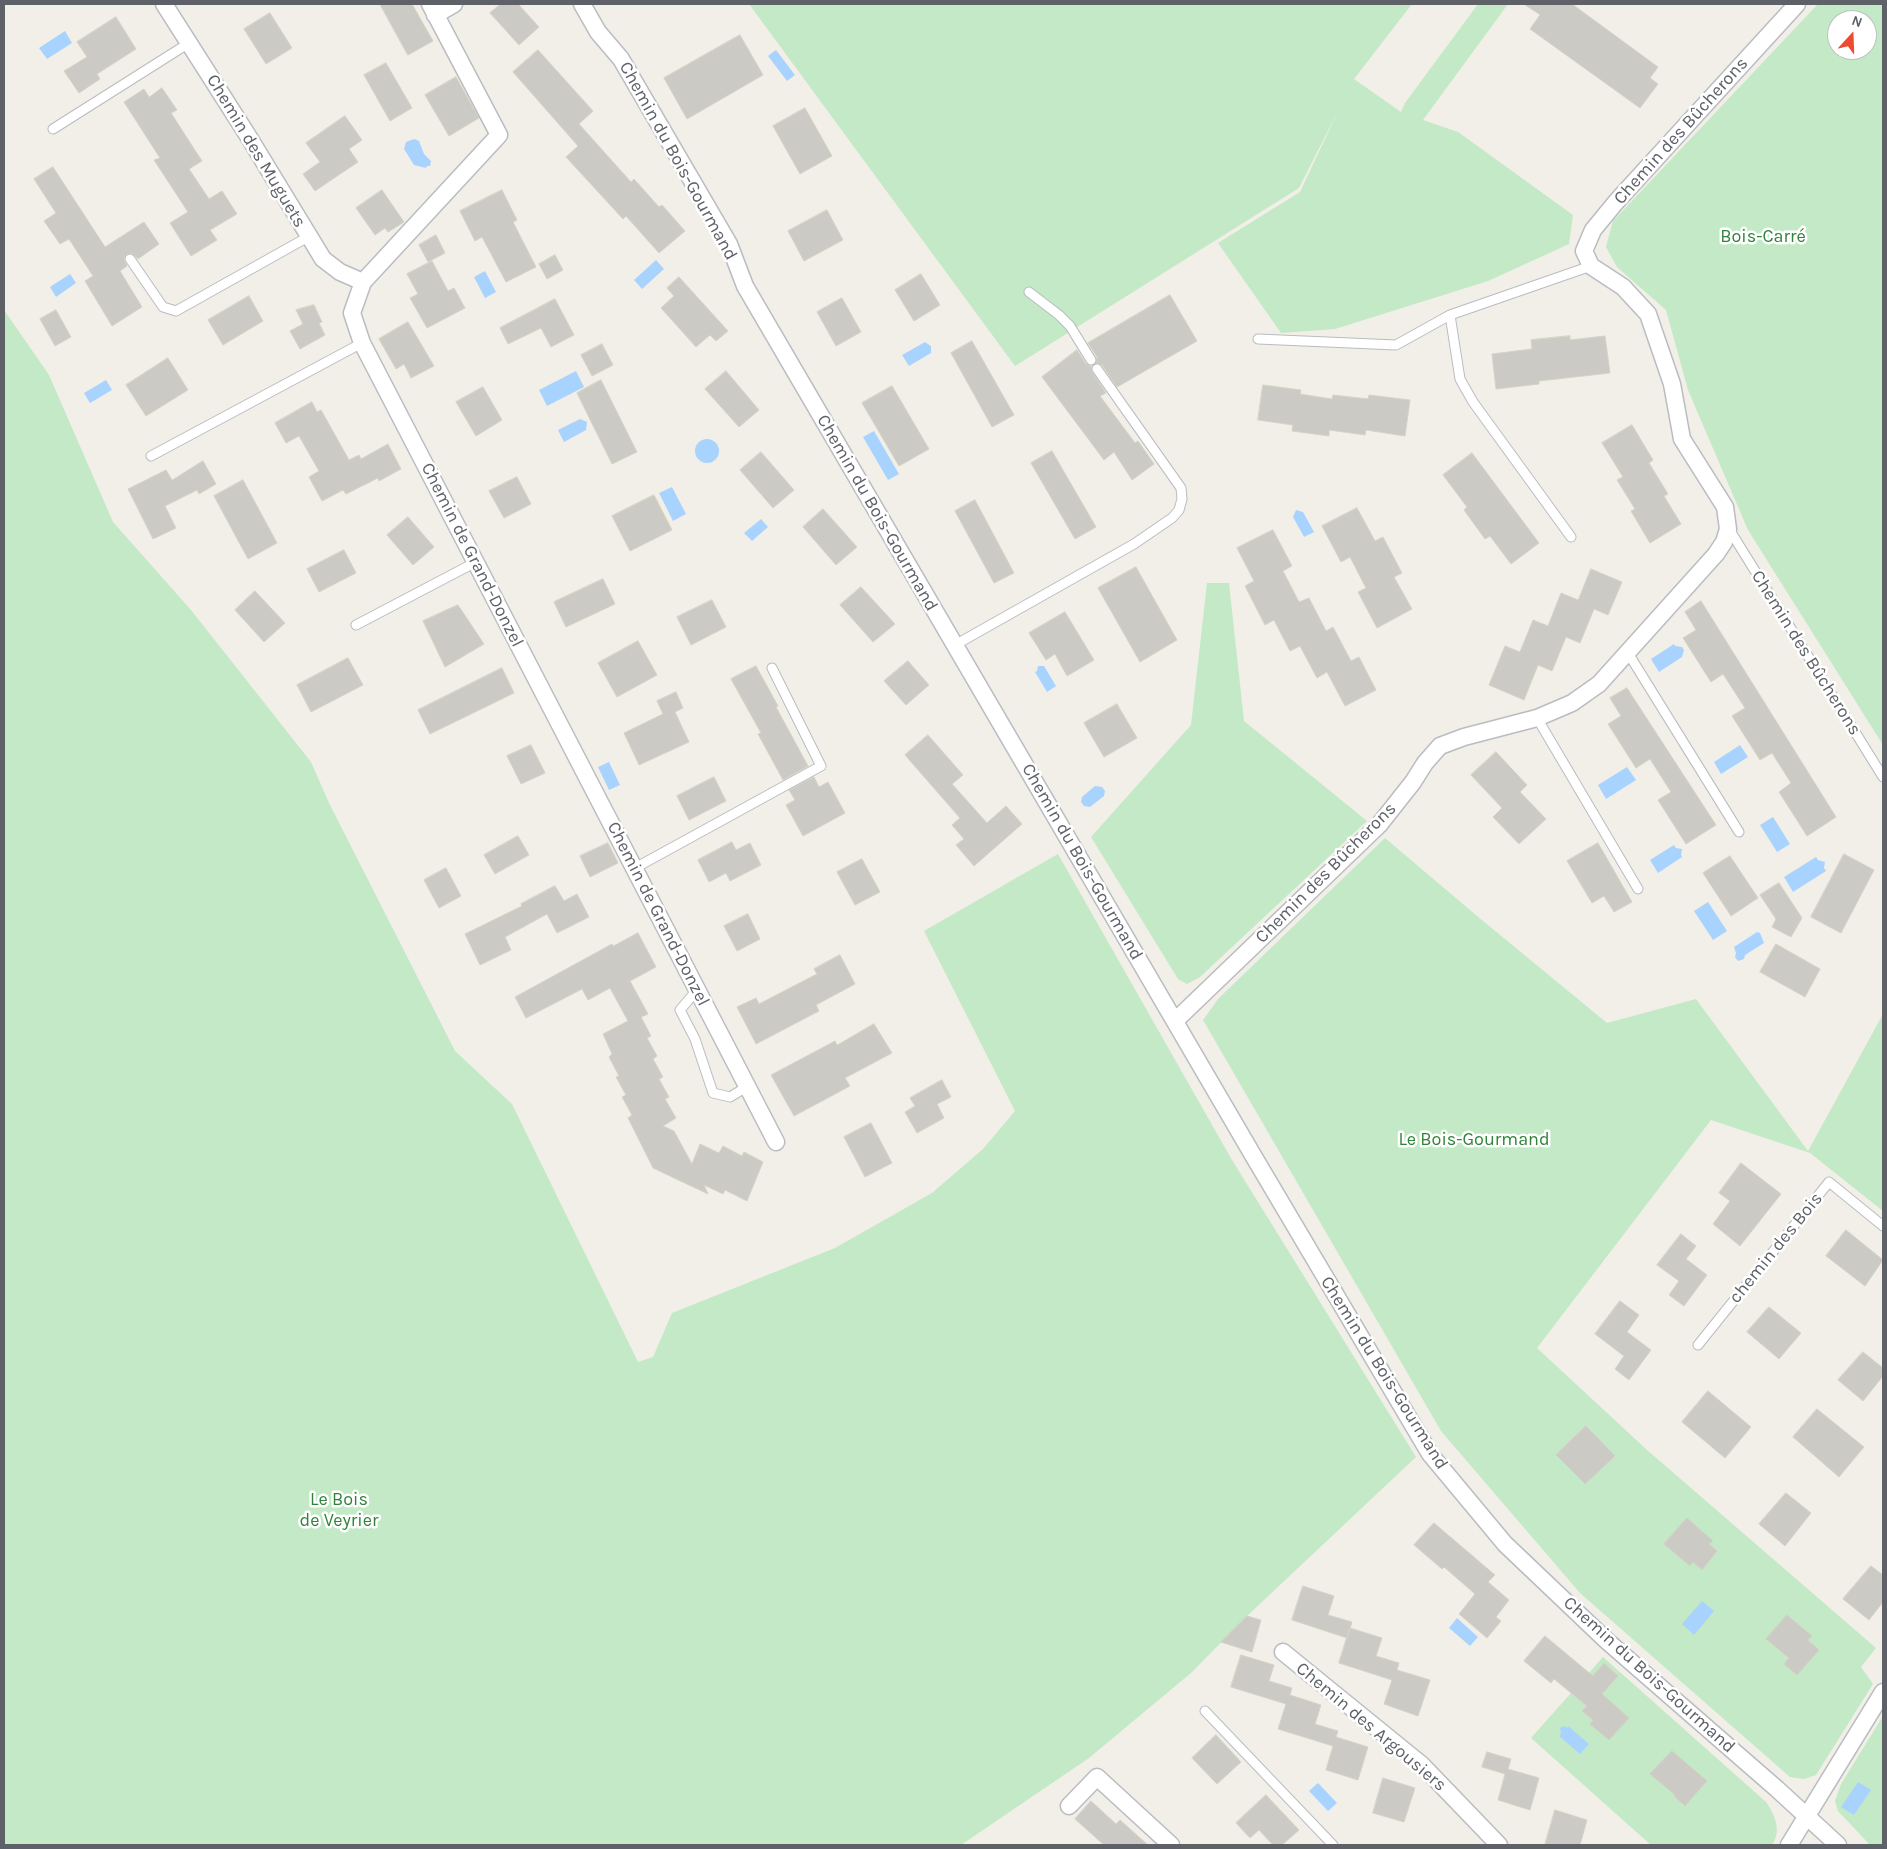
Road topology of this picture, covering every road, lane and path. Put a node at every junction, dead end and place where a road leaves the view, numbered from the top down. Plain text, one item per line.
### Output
1 (164, 4) edge
2 (454, 4) edge
3 (582, 4) edge
4 (1797, 4) edge
5 (432, 9) edge
6 (189, 43) junction
7 (53, 129) dead end
8 (308, 237) junction
9 (130, 259) dead end
10 (1590, 266) junction
11 (363, 282) junction
12 (1029, 292) dead end
13 (1450, 315) junction
14 (1258, 339) dead end
15 (362, 343) junction
16 (1091, 360) dead end
17 (1097, 369) dead end
18 (151, 456) dead end
19 (1728, 528) junction
20 (1571, 537) dead end
21 (476, 562) junction
22 (356, 625) dead end
23 (955, 645) junction
24 (1628, 653) junction
25 (772, 668) dead end
26 (1537, 718) junction
27 (1883, 777) edge
28 (1739, 832) dead end
29 (635, 868) junction
30 (1638, 889) dead end
31 (697, 990) junction
32 (1175, 1022) junction
33 (748, 1086) junction
34 (776, 1142) dead end
35 (1883, 1226) edge
36 (1698, 1345) dead end
37 (1283, 1652) dead end
38 (1883, 1692) edge
39 (1205, 1711) dead end
40 (1069, 1806) dead end
41 (1808, 1816) junction
42 (1171, 1845) edge
43 (1333, 1845) edge
44 (1500, 1845) edge
45 (1789, 1845) edge
46 (1838, 1845) edge

1 - 6 street, Chemin des Muguets
2 - 5 street, Chemin de Grand-Donzel
3 - 23 street, Chemin du Bois-Gourmand
4 - 10 street, Chemin des Bûcherons
5 - 11 street, Chemin de Grand-Donzel
6 - 7 lane
6 - 8 street, Chemin des Muguets
8 - 9 lane
8 - 11 street, Chemin des Muguets
10 - 13 lane
10 - 19 street, Chemin des Bûcherons
11 - 15 street, Chemin de Grand-Donzel
12 - 16 lane
13 - 14 lane
13 - 20 lane
15 - 18 lane
15 - 21 street, Chemin de Grand-Donzel
17 - 23 lane
19 - 24 street, Chemin des Bûcherons
19 - 27 lane, Chemin des Bûcherons
21 - 22 lane
21 - 29 street, Chemin de Grand-Donzel
23 - 32 street, Chemin du Bois-Gourmand
24 - 26 street, Chemin des Bûcherons
24 - 28 lane
25 - 29 lane
26 - 30 lane
26 - 32 street, Chemin des Bûcherons
29 - 31 street, Chemin de Grand-Donzel
31 - 33 street, Chemin de Grand-Donzel
31 - 33 lane
32 - 41 street, Chemin du Bois-Gourmand
33 - 34 street, Chemin de Grand-Donzel
35 - 36 lane, chemin des Bois
37 - 44 street, Chemin des Argousiers
38 - 41 street
39 - 43 lane
40 - 42 street
41 - 45 street
41 - 46 street, Chemin du Bois-Gourmand

